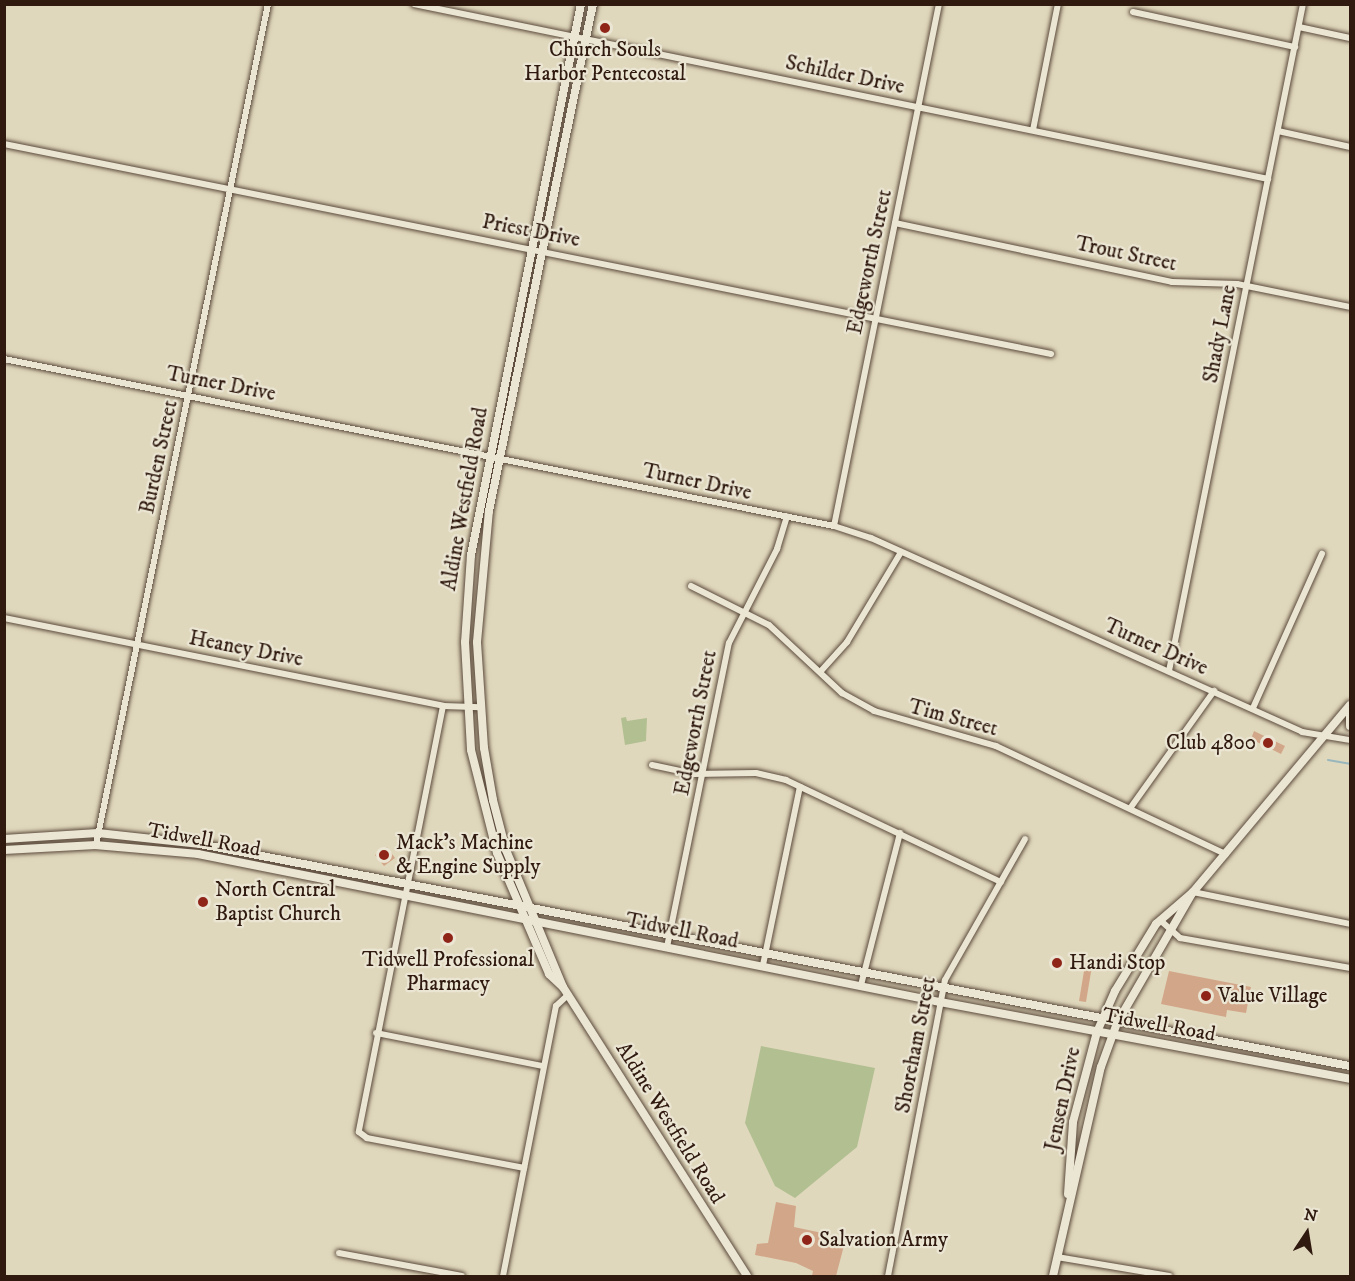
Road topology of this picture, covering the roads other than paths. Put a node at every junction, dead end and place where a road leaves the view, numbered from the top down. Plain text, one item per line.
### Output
1 (268, 4) edge
2 (414, 4) edge
3 (580, 4) edge
4 (593, 4) edge
5 (939, 4) edge
6 (1058, 4) edge
7 (1304, 4) edge
8 (1133, 12) dead end
9 (1299, 27) junction
10 (574, 36) junction
11 (586, 38) junction
12 (1350, 38) edge
13 (1295, 47) junction
14 (918, 107) junction
15 (1033, 130) junction
16 (1278, 131) junction
17 (552, 141) junction
18 (564, 143) junction
19 (4, 144) edge
20 (1350, 147) edge
21 (1268, 179) junction
22 (231, 189) junction
23 (895, 223) junction
24 (531, 248) junction
25 (543, 250) junction
26 (1247, 286) junction
27 (1350, 307) edge
28 (874, 316) junction
29 (511, 349) junction
30 (523, 352) junction
31 (1051, 354) dead end
32 (4, 359) edge
33 (189, 394) junction
34 (489, 455) junction
35 (500, 458) junction
36 (787, 517) junction
37 (834, 526) junction
38 (901, 552) junction
39 (1322, 554) dead end
40 (691, 586) dead end
41 (744, 609) junction
42 (4, 618) edge
43 (138, 644) junction
44 (821, 671) junction
45 (1169, 671) junction
46 (1214, 691) junction
47 (1350, 705) edge
48 (444, 706) junction
49 (469, 707) junction
50 (481, 707) junction
51 (1253, 708) junction
52 (1350, 726) edge
53 (1326, 736) junction
54 (1350, 740) edge
55 (652, 765) dead end
56 (702, 774) junction
57 (800, 787) junction
58 (493, 800) junction
59 (482, 802) junction
60 (1131, 807) junction
61 (98, 833) junction
62 (900, 833) junction
63 (4, 839) edge
64 (1025, 839) dead end
65 (96, 844) junction
66 (200, 844) junction
67 (4, 850) edge
68 (198, 854) junction
69 (1226, 854) junction
70 (316, 867) junction
71 (312, 879) junction
72 (1001, 882) junction
73 (407, 884) junction
74 (1193, 892) junction
75 (405, 896) junction
76 (518, 906) junction
77 (529, 909) junction
78 (522, 920) junction
79 (1160, 920) junction
80 (534, 922) junction
81 (1350, 924) edge
82 (1170, 931) junction
83 (670, 935) junction
84 (667, 947) junction
85 (765, 954) junction
86 (763, 966) junction
87 (1350, 968) edge
88 (864, 974) junction
89 (861, 986) junction
90 (942, 990) junction
91 (566, 991) junction
92 (940, 1002) junction
93 (1103, 1020) junction
94 (1118, 1023) junction
95 (1097, 1032) junction
96 (376, 1033) junction
97 (1112, 1035) junction
98 (1194, 1037) junction
99 (1251, 1048) junction
100 (1192, 1049) junction
101 (1249, 1060) junction
102 (1327, 1062) junction
103 (543, 1066) junction
104 (1350, 1066) edge
105 (1326, 1074) junction
106 (1350, 1079) edge
107 (524, 1168) junction
108 (1067, 1203) junction
109 (339, 1253) dead end
110 (1057, 1257) junction
111 (462, 1276) edge
112 (503, 1276) edge
113 (747, 1276) edge
114 (888, 1276) edge
115 (1053, 1276) edge
116 (1169, 1276) edge

1 - 22 street, Burden Street
2 - 10 street, Schilder Drive
3 - 10 main road, Aldine Westfield Road
4 - 11 main road, Aldine Westfield Road
5 - 14 street, Edgeworth Street
6 - 15 street
7 - 9 street, Shady Lane
8 - 13 street
9 - 12 street
9 - 13 street, Shady Lane
10 - 11 street, Schilder Drive
10 - 17 main road, Aldine Westfield Road
11 - 14 street, Schilder Drive
11 - 18 main road, Aldine Westfield Road
13 - 16 street, Shady Lane
14 - 15 street, Schilder Drive
14 - 23 street, Edgeworth Street
15 - 21 street, Schilder Drive
16 - 20 street
16 - 21 street, Shady Lane
17 - 18 main road
17 - 24 main road, Aldine Westfield Road
18 - 25 main road, Aldine Westfield Road
19 - 22 street, Priest Drive
21 - 26 street, Shady Lane
22 - 24 street, Priest Drive
22 - 33 street, Burden Street
23 - 26 street, Trout Street
23 - 28 street, Edgeworth Street
24 - 25 street, Priest Drive
24 - 29 main road, Aldine Westfield Road
25 - 28 street, Priest Drive
25 - 30 main road, Aldine Westfield Road
26 - 27 street, Trout Street
26 - 45 street, Shady Lane
28 - 31 street, Priest Drive
28 - 37 street, Edgeworth Street
29 - 30 main road
29 - 34 main road, Aldine Westfield Road
30 - 35 main road, Aldine Westfield Road
32 - 33 street, Turner Drive
33 - 34 street, Turner Drive
33 - 43 street, Burden Street
34 - 35 street, Turner Drive
34 - 49 main road, Aldine Westfield Road
35 - 36 street, Turner Drive
35 - 50 main road, Aldine Westfield Road
36 - 37 street, Turner Drive
36 - 41 street, Edgeworth Street
37 - 38 street, Turner Drive
38 - 44 street
38 - 45 street, Turner Drive
39 - 51 street
40 - 41 street, Tim Street
41 - 44 street, Tim Street
41 - 56 street, Edgeworth Street
42 - 43 street, Heaney Drive
43 - 48 street, Heaney Drive
43 - 61 street, Burden Street
44 - 60 street, Tim Street
45 - 46 street, Turner Drive
46 - 51 street, Turner Drive
46 - 60 street
47 - 52 main road
47 - 53 main road, Jensen Drive
48 - 49 street, Heaney Drive
48 - 73 street
49 - 50 street, Heaney Drive
49 - 59 main road, Aldine Westfield Road
50 - 58 main road, Aldine Westfield Road
51 - 53 street, Turner Drive
53 - 54 street, Turner Drive
53 - 69 main road, Jensen Drive
55 - 56 street
56 - 57 street
56 - 83 street, Edgeworth Street
57 - 62 street
57 - 85 street
58 - 59 main road
58 - 77 main road, Aldine Westfield Road
59 - 76 main road, Aldine Westfield Road
60 - 69 street, Tim Street
61 - 63 main road, Tidwell Road
61 - 65 street, Burden Street
61 - 66 main road, Tidwell Road
62 - 72 street
62 - 88 street
64 - 72 street, Shoreham Street
65 - 67 main road, Tidwell Road
65 - 68 main road, Tidwell Road
66 - 68 main road
66 - 70 main road, Tidwell Road
68 - 71 main road, Tidwell Road
69 - 74 main road, Jensen Drive
70 - 71 main road
70 - 73 main road, Tidwell Road
71 - 75 main road, Tidwell Road
72 - 90 street, Shoreham Street
73 - 75 street
73 - 76 main road, Tidwell Road
74 - 79 main road, Jensen Drive
74 - 81 street
74 - 82 main road, Jensen Drive
75 - 78 main road, Tidwell Road
75 - 96 street
76 - 77 main road, Tidwell Road
76 - 78 main road, Aldine Westfield Road
77 - 80 main road, Aldine Westfield Road
77 - 83 main road, Tidwell Road
78 - 80 main road, Tidwell Road
78 - 91 main road, Aldine Westfield Road
79 - 82 street
79 - 93 main road, Jensen Drive
80 - 84 main road, Tidwell Road
80 - 91 main road, Aldine Westfield Road
82 - 87 street
82 - 94 main road, Jensen Drive
83 - 84 street, Edgeworth Street
83 - 85 main road, Tidwell Road
84 - 86 main road, Tidwell Road
85 - 86 street
85 - 88 main road, Tidwell Road
86 - 89 main road, Tidwell Road
88 - 89 street
88 - 90 main road, Tidwell Road
89 - 92 main road, Tidwell Road
90 - 92 street, Shoreham Street
90 - 93 main road, Tidwell Road
91 - 103 street
91 - 113 main road, Aldine Westfield Road
92 - 95 main road, Tidwell Road
92 - 114 street, Shoreham Street
93 - 94 main road, Tidwell Road
93 - 95 main road, Jensen Drive
94 - 97 main road, Jensen Drive
94 - 98 main road, Tidwell Road
95 - 97 main road, Tidwell Road
95 - 108 main road, Jensen Drive
96 - 103 street
96 - 107 street
97 - 100 main road, Tidwell Road
97 - 108 main road, Jensen Drive
98 - 99 main road, Tidwell Road
98 - 100 main road
99 - 101 main road
99 - 102 main road, Tidwell Road
100 - 101 main road, Tidwell Road
101 - 105 main road, Tidwell Road
102 - 104 main road, Tidwell Road
102 - 105 main road
103 - 107 street
105 - 106 main road, Tidwell Road
107 - 112 street
108 - 110 main road, Jensen Drive
109 - 111 street
110 - 115 main road, Jensen Drive
110 - 116 street

